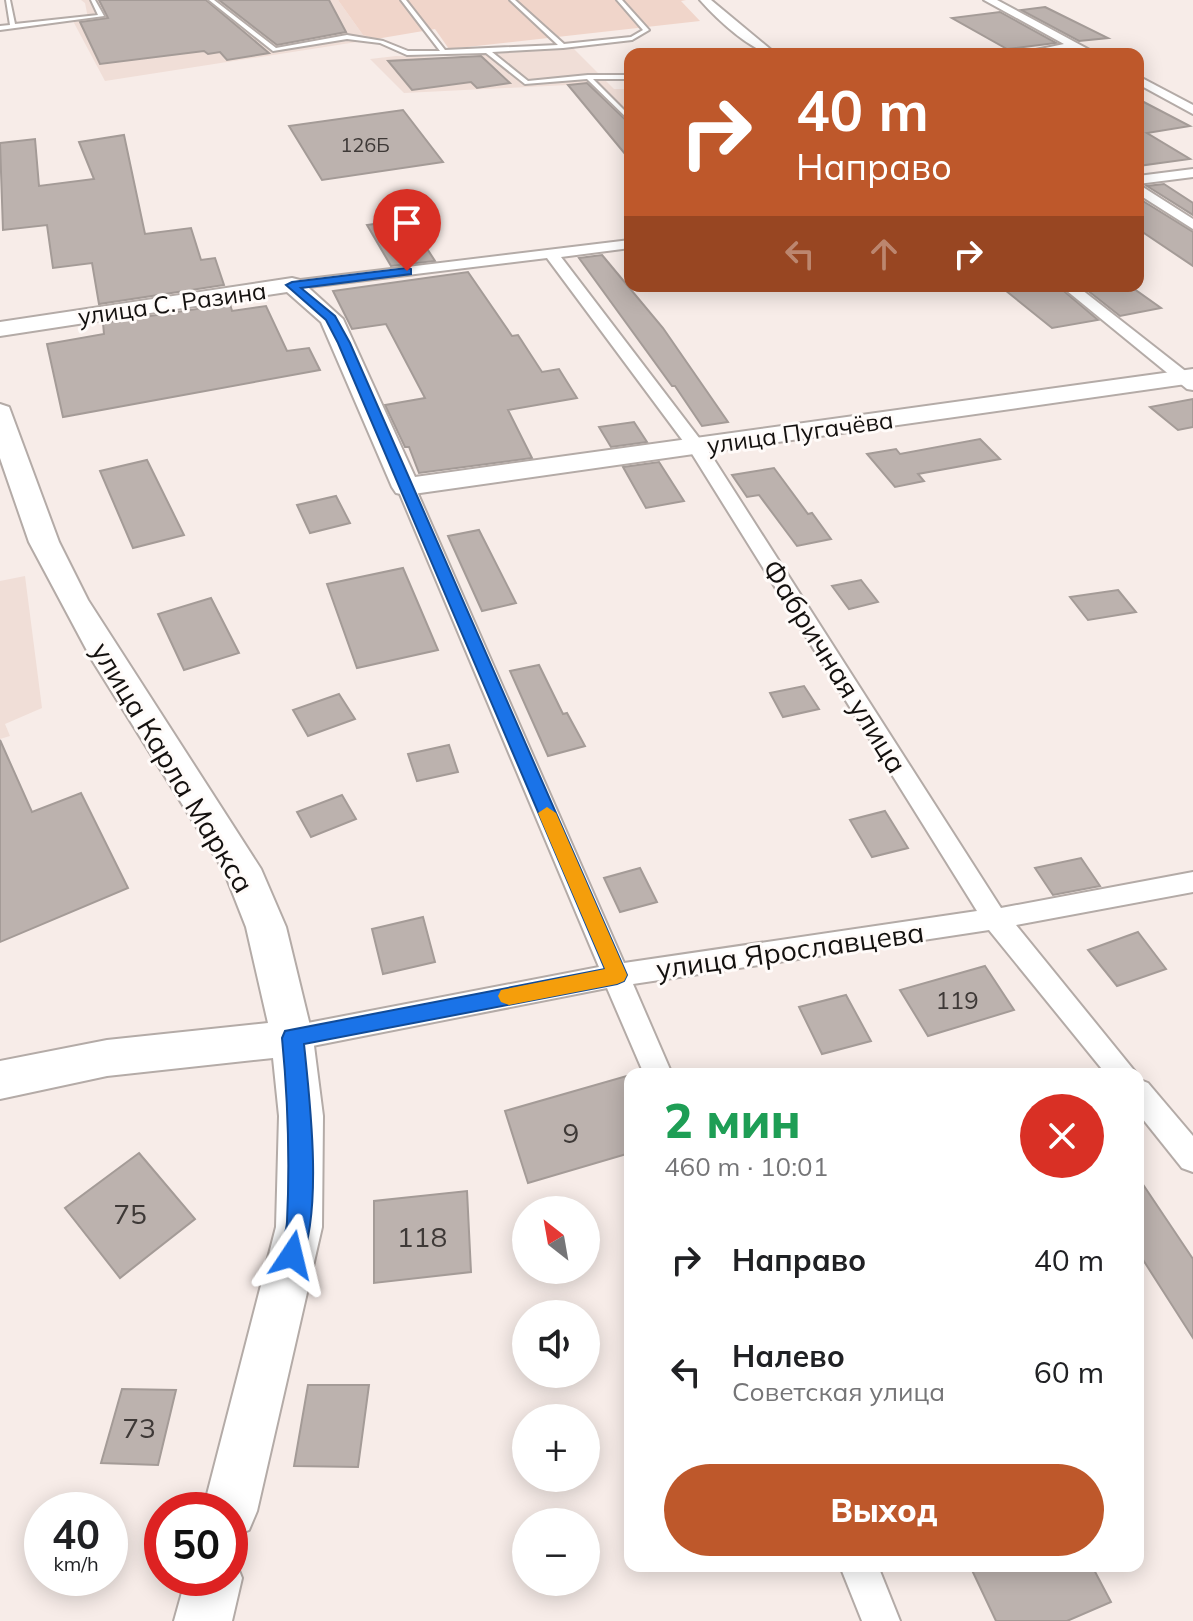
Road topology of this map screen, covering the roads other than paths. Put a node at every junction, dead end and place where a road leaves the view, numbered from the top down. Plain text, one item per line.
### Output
1 (8, 0) edge
2 (93, 0) edge
3 (211, 0) edge
4 (403, 0) edge
5 (512, 0) edge
6 (619, 0) edge
7 (705, 0) edge
8 (989, 0) edge
9 (13, 26) junction
10 (0, 28) edge
11 (1076, 45) junction
12 (563, 46) junction
13 (763, 48) edge
14 (1058, 48) edge
15 (1081, 48) edge
16 (443, 51) junction
17 (487, 51) junction
18 (588, 77) junction
19 (624, 77) edge
20 (1144, 82) edge
21 (1193, 110) edge
22 (624, 113) edge
23 (1193, 173) edge
24 (1144, 179) edge
25 (1144, 192) edge
26 (1193, 225) edge
27 (624, 245) edge
28 (551, 254) junction
29 (292, 285) junction
30 (1076, 292) edge
31 (0, 329) edge
32 (1190, 379) edge
33 (0, 412) edge
34 (697, 447) junction
35 (406, 487) junction
36 (1193, 882) edge
37 (995, 919) junction
38 (617, 975) junction
39 (292, 1038) junction
40 (656, 1068) edge
41 (1118, 1068) edge
42 (0, 1080) edge
43 (1144, 1099) edge
44 (1193, 1158) edge
45 (235, 1492) edge
46 (861, 1572) edge
47 (209, 1596) edge
48 (203, 1621) edge
49 (881, 1621) edge

1 - 9 lane
2 - 9 lane
3 - 16 lane
4 - 16 lane
5 - 12 lane
6 - 12 lane
7 - 13 street
8 - 11 street
9 - 10 lane
11 - 14 street
11 - 15 street
12 - 17 lane
16 - 17 lane
17 - 18 lane
18 - 19 lane
18 - 22 lane
20 - 21 street
23 - 24 street
25 - 26 street
27 - 28 street, улица С. Разина
28 - 29 street, улица С. Разина
28 - 34 street, Фабричная улица
29 - 31 street, улица С. Разина
29 - 35 street
30 - 32 street
32 - 34 street, улица Пугачёва
33 - 39 street, улица Карла Маркса
34 - 35 street, улица Пугачёва
34 - 37 street, Фабричная улица
35 - 38 street
36 - 37 street, улица Ярославцева
37 - 38 street, улица Ярославцева
37 - 41 street, Фабричная улица
38 - 39 street, улица Ярославцева
38 - 40 street
39 - 42 street
39 - 45 street, улица Карла Маркса
43 - 44 street
46 - 49 street
47 - 48 street

